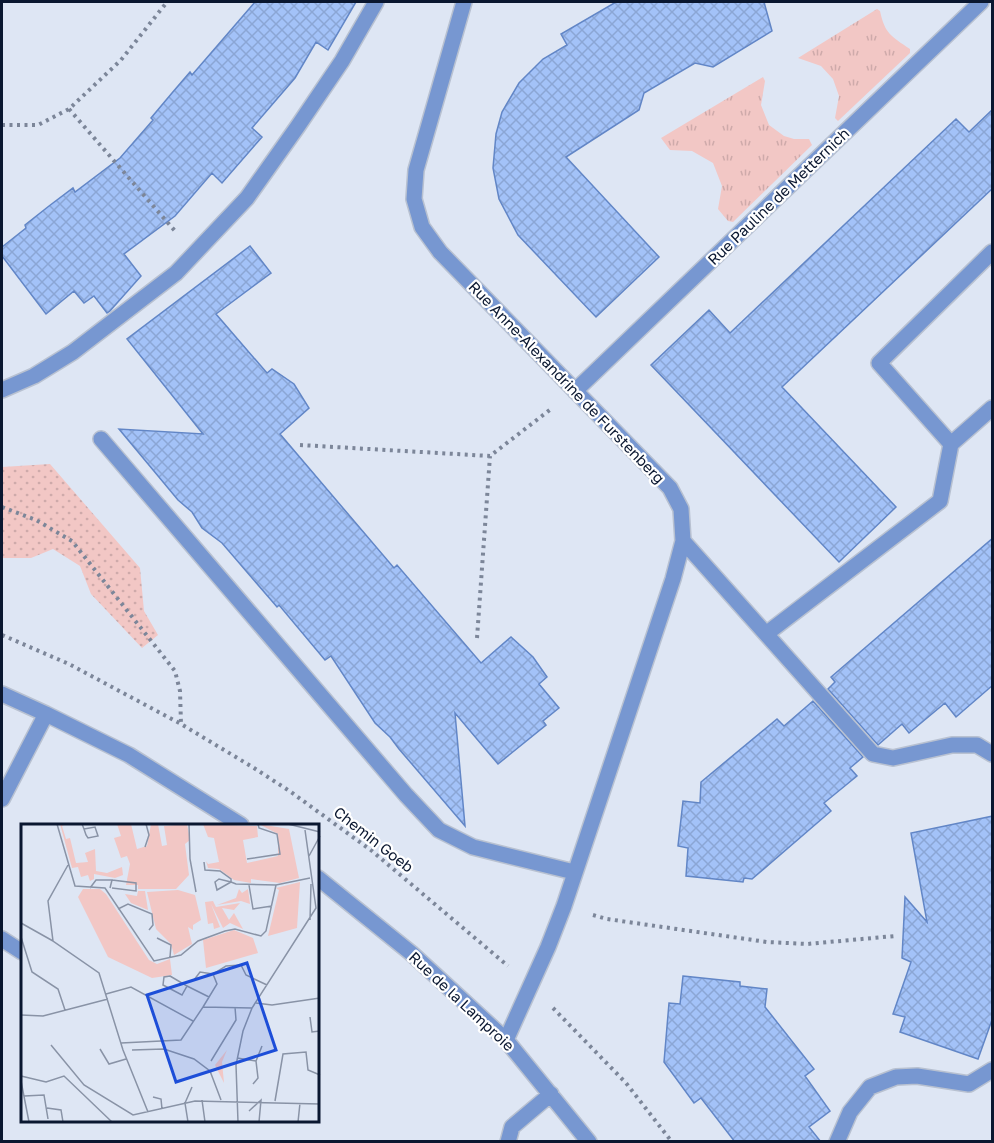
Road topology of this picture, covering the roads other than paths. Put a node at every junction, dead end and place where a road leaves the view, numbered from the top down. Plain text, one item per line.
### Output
1 (376, 2) edge
2 (464, 2) edge
3 (981, 2) edge
4 (993, 252) edge
5 (2, 390) edge
6 (575, 391) junction
7 (993, 408) edge
8 (101, 439) dead end
9 (951, 444) junction
10 (683, 541) junction
11 (766, 634) junction
12 (2, 694) edge
13 (46, 714) junction
14 (993, 753) edge
15 (2, 799) edge
16 (239, 824) edge
17 (574, 872) junction
18 (320, 880) edge
19 (2, 939) edge
20 (21, 951) edge
21 (506, 1040) junction
22 (993, 1070) edge
23 (551, 1094) junction
24 (508, 1142) edge
25 (589, 1142) edge
26 (837, 1142) edge

1 - 5 street
2 - 6 street, Rue Anne-Alexandrine de Furstenberg
3 - 6 street, Rue Pauline de Metternich
4 - 9 street
6 - 10 street, Rue Anne-Alexandrine de Furstenberg
7 - 9 street
8 - 17 street
9 - 11 street
10 - 11 street
10 - 17 street, Rue Anne-Alexandrine de Furstenberg
11 - 14 street
12 - 13 street
13 - 15 street
13 - 16 street
17 - 21 street, Rue Anne-Alexandrine de Furstenberg
18 - 21 street, Rue de la Lamproie
19 - 20 street
21 - 23 street, Rue de la Lamproie
22 - 26 street
23 - 24 street
23 - 25 street, Rue de la Lamproie

